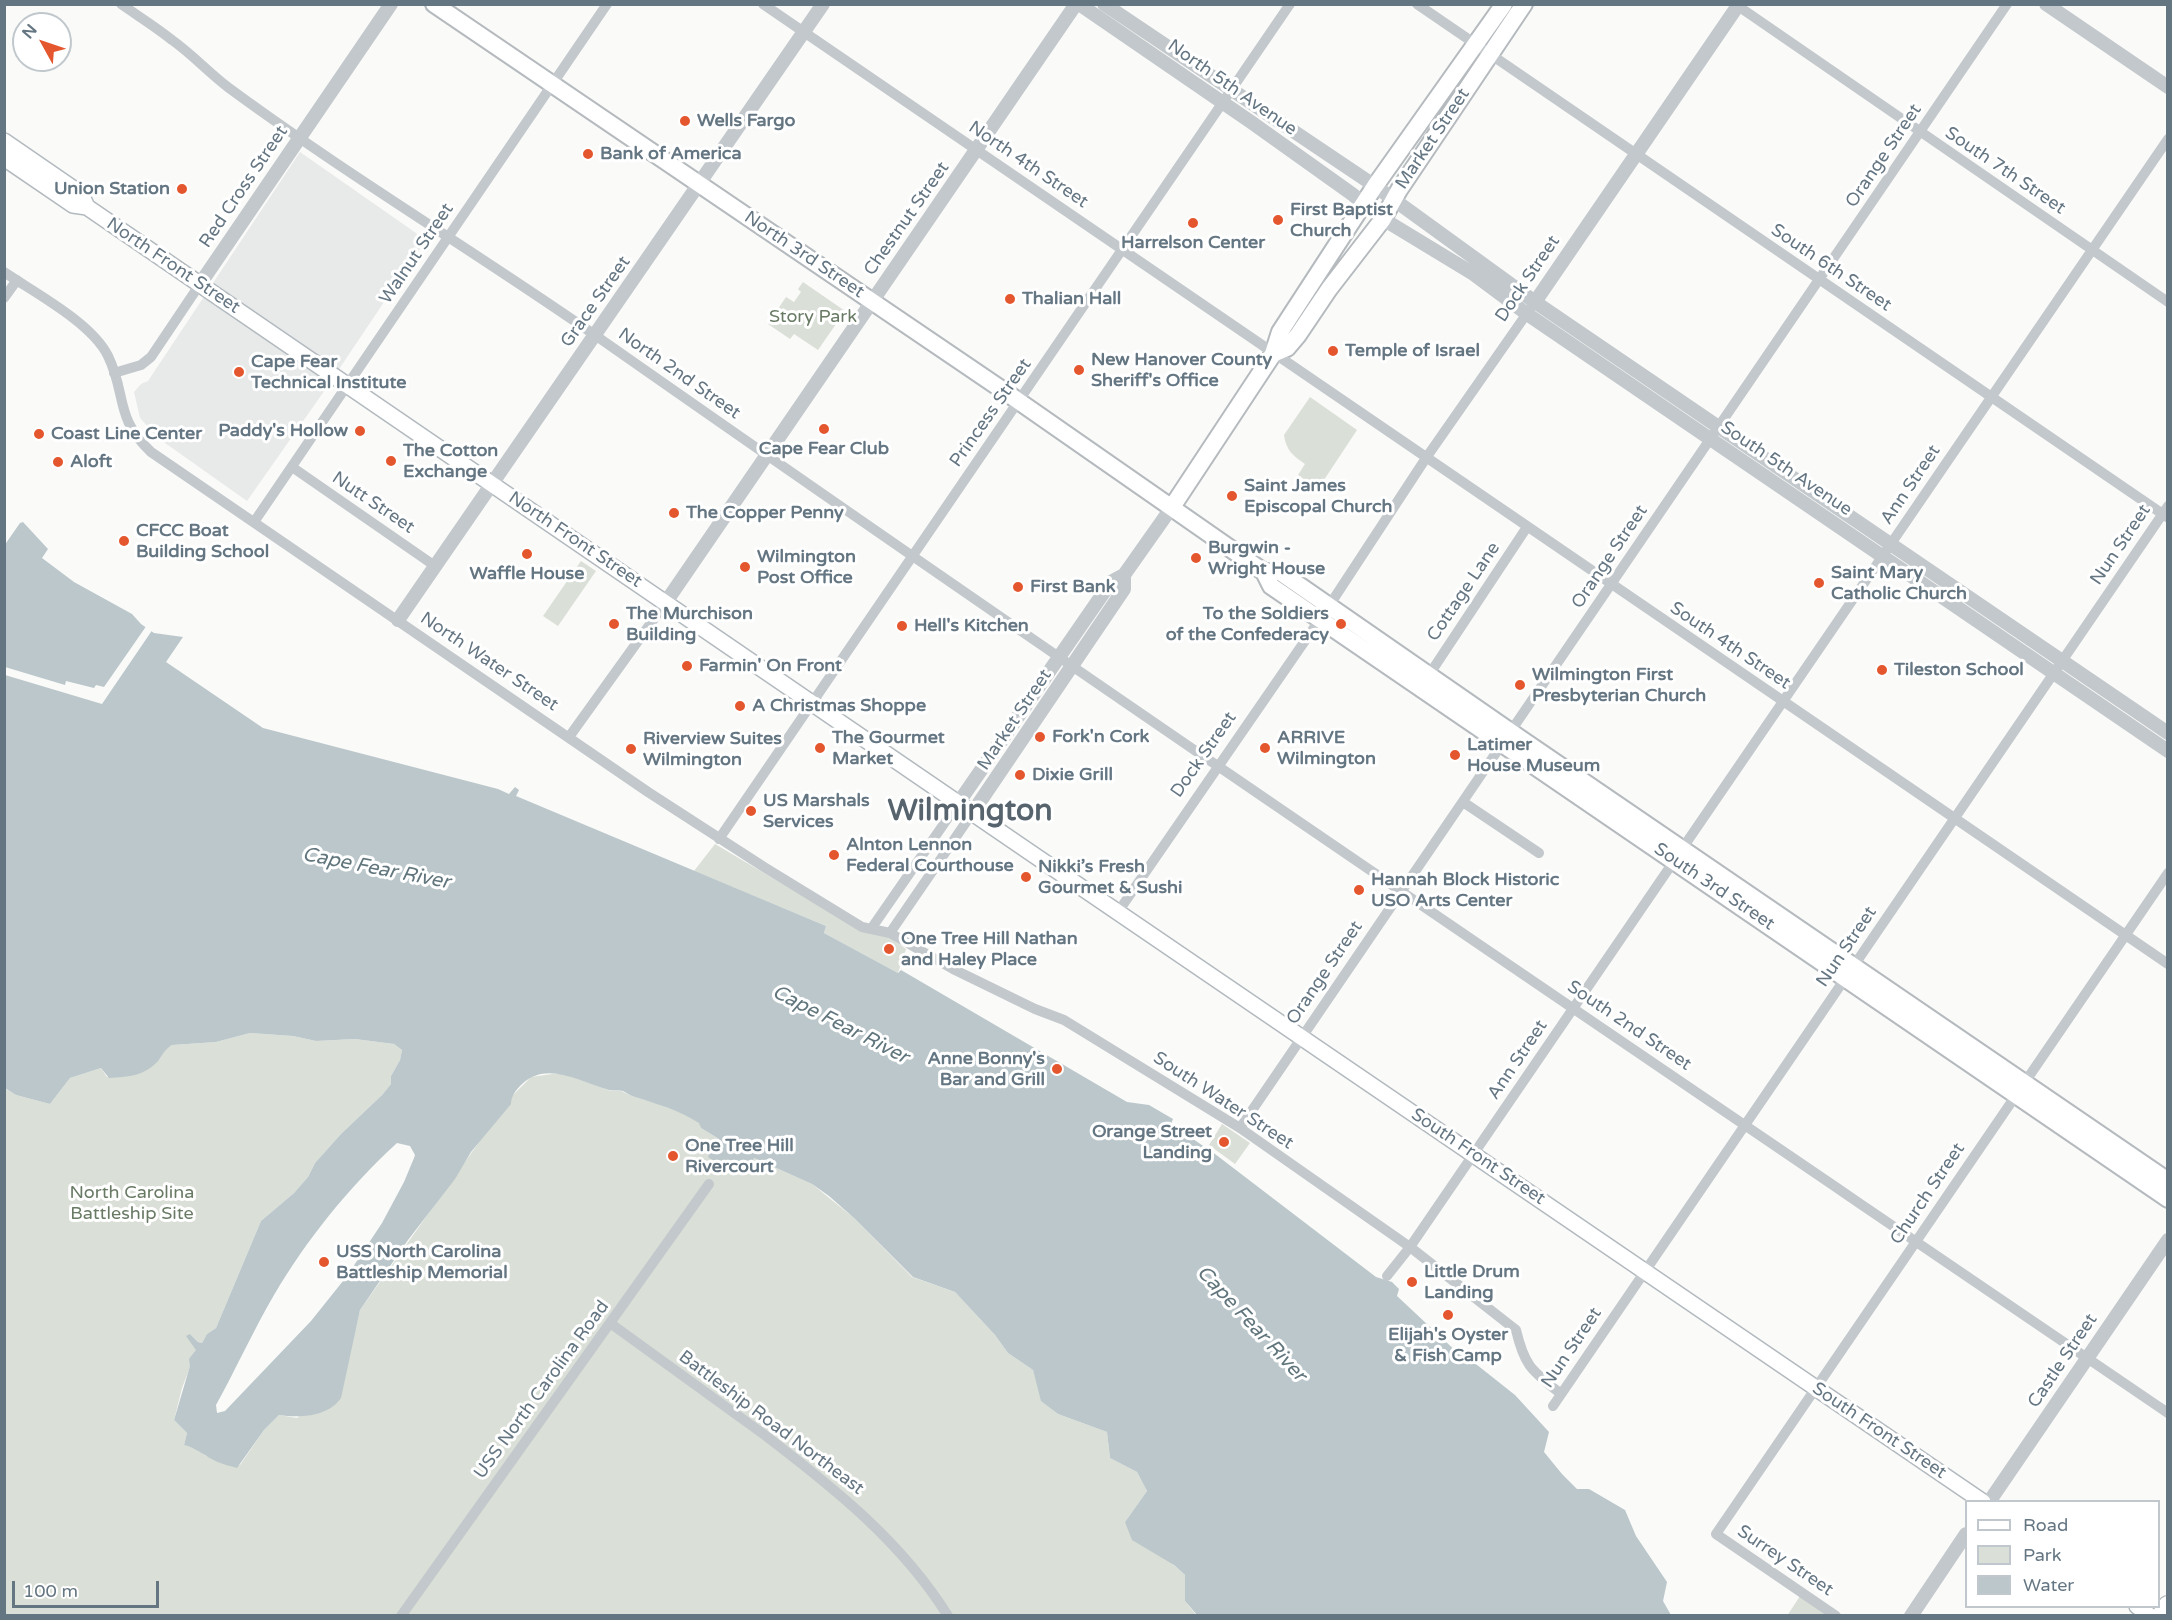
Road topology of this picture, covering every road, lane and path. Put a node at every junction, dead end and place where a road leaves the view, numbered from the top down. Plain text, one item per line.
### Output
1 (121, 4) edge
2 (391, 4) edge
3 (434, 4) edge
4 (607, 4) edge
5 (763, 4) edge
6 (823, 4) edge
7 (1077, 4) edge
8 (1104, 4) edge
9 (1290, 4) edge
10 (1417, 4) edge
11 (1504, 4) edge
12 (1524, 4) edge
13 (2007, 4) edge
14 (2046, 4) edge
15 (1737, 5) edge
16 (804, 33) junction
17 (1483, 51) junction
18 (553, 85) junction
19 (2168, 87) edge
20 (1227, 97) junction
21 (1920, 133) junction
22 (300, 137) junction
23 (2168, 139) edge
24 (4, 141) edge
25 (976, 150) junction
26 (1635, 155) junction
27 (4, 158) edge
28 (699, 185) junction
29 (1375, 186) junction
30 (1394, 199) junction
31 (1363, 204) junction
32 (87, 207) junction
33 (1383, 219) junction
34 (448, 238) junction
35 (1123, 250) junction
36 (2091, 250) junction
37 (4, 272) edge
38 (17, 280) junction
39 (1819, 280) junction
40 (200, 284) junction
41 (4, 298) edge
42 (872, 301) junction
43 (1535, 302) junction
44 (2168, 302) edge
45 (1527, 314) junction
46 (595, 335) junction
47 (1273, 354) junction
48 (114, 373) junction
49 (348, 385) junction
50 (1991, 397) junction
51 (1020, 402) junction
52 (1719, 427) junction
53 (1710, 439) junction
54 (766, 456) junction
55 (1426, 458) junction
56 (292, 467) junction
57 (493, 483) junction
58 (1172, 507) junction
59 (2166, 513) edge
60 (254, 522) junction
61 (1527, 527) junction
62 (1891, 544) junction
63 (913, 555) junction
64 (1882, 556) junction
65 (435, 566) junction
66 (1125, 575) junction
67 (1611, 585) junction
68 (666, 602) junction
69 (1325, 612) junction
70 (398, 620) junction
71 (1059, 656) junction
72 (2062, 661) junction
73 (1072, 665) junction
74 (2053, 673) junction
75 (1429, 675) junction
76 (813, 702) junction
77 (1783, 702) junction
78 (2168, 733) edge
79 (569, 737) junction
80 (1507, 737) junction
81 (2168, 751) edge
82 (1218, 765) junction
83 (959, 802) junction
84 (1463, 802) junction
85 (973, 813) junction
86 (1954, 819) junction
87 (719, 839) junction
88 (1539, 853) dead end
89 (1678, 855) junction
90 (2168, 873) edge
91 (1402, 891) junction
92 (1118, 912) junction
93 (871, 929) junction
94 (890, 933) junction
95 (2125, 935) junction
96 (2168, 964) edge
97 (1849, 972) junction
98 (1574, 1008) junction
99 (1302, 1037) junction
100 (2020, 1089) junction
101 (1745, 1125) junction
102 (1240, 1128) junction
103 (1474, 1154) junction
104 (2168, 1181) edge
105 (709, 1184) dead end
106 (2168, 1199) edge
107 (2168, 1240) edge
108 (1916, 1242) junction
109 (1410, 1247) junction
110 (1645, 1271) junction
111 (1387, 1276) dead end
112 (610, 1323) junction
113 (2087, 1358) junction
114 (1816, 1388) junction
115 (1561, 1394) junction
116 (1553, 1406) dead end
117 (2168, 1413) edge
118 (1980, 1500) edge
119 (1990, 1500) edge
120 (1716, 1534) joint
121 (1965, 1535) edge
122 (2168, 1606) edge
123 (401, 1616) edge
124 (948, 1616) edge
125 (1836, 1616) edge
126 (1911, 1616) edge
127 (2162, 1616) edge

1 - 22 street, North 2nd Street
2 - 22 street, Red Cross Street
3 - 18 main road, North 3rd Street
4 - 18 street, Walnut Street
5 - 16 street, North 4th Street
6 - 16 street, Grace Street
7 - 20 street, North 5th Avenue
7 - 25 street, Chestnut Street
8 - 20 street, North 5th Avenue
9 - 20 street, Princess Street
10 - 17 street, South 6th Street
11 - 17 main road, Market Street
12 - 17 main road, Market Street
13 - 21 street, Orange Street
14 - 19 street
15 - 21 street, South 7th Street
15 - 26 street, Dock Street
16 - 25 street, North 4th Street
16 - 28 street, Grace Street
17 - 26 street, South 6th Street
17 - 29 main road, Market Street
17 - 30 main road, Market Street
18 - 28 main road, North 3rd Street
18 - 34 street, Walnut Street
20 - 29 street, North 5th Avenue
20 - 31 street, North 5th Avenue
20 - 35 street, Princess Street
21 - 36 street, South 7th Street
21 - 39 street, Orange Street
22 - 34 street, North 2nd Street
22 - 40 street, Red Cross Street
23 - 36 street, Ann Street
24 - 32 main road, North Front Street
25 - 35 street, North 4th Street
25 - 42 street, Chestnut Street
26 - 39 street, South 6th Street
26 - 43 street, Dock Street
27 - 32 main road, North Front Street
28 - 42 main road, North 3rd Street
28 - 46 street, Grace Street
29 - 30 street, North 5th Avenue
29 - 31 main road, Market Street
30 - 33 main road, Market Street
30 - 43 street, South 5th Avenue
31 - 33 street, North 5th Avenue
31 - 47 main road, Market Street
32 - 40 main road, North Front Street
33 - 45 street, South 5th Avenue
33 - 47 main road, Market Street
34 - 46 street, North 2nd Street
34 - 49 street, Walnut Street
35 - 47 street, North 4th Street
35 - 51 street, Princess Street
36 - 44 street, South 7th Street
36 - 50 street, Ann Street
37 - 38 street
38 - 41 street
38 - 48 street
39 - 50 street, South 6th Street
39 - 52 street, Orange Street
40 - 48 street, Red Cross Street
40 - 49 main road, North Front Street
42 - 51 main road, North 3rd Street
42 - 54 street, Chestnut Street
43 - 45 street, Dock Street
43 - 52 street, South 5th Avenue
45 - 53 street, South 5th Avenue
45 - 55 street, Dock Street
46 - 54 street, North 2nd Street
46 - 57 street, Grace Street
47 - 55 street, South 4th Street
47 - 58 main road, Market Street
48 - 60 street, North Water Street
49 - 56 street, Walnut Street
49 - 57 main road, North Front Street
50 - 59 street, South 6th Street
50 - 62 street, Ann Street
51 - 58 main road, North 3rd Street
51 - 63 street, Princess Street
52 - 53 street, Orange Street
52 - 62 street, South 5th Avenue
53 - 64 street, South 5th Avenue
53 - 67 street, Orange Street
54 - 63 street, North 2nd Street
54 - 68 street, Chestnut Street
55 - 61 street, South 4th Street
55 - 69 street, Dock Street
56 - 60 street, Walnut Street
56 - 65 street, Nutt Street
57 - 65 street, Grace Street
57 - 68 main road, North Front Street
58 - 66 street, Market Street
58 - 69 main road, South 3rd Street
59 - 72 street, Nun Street
60 - 70 street, North Water Street
61 - 67 street, South 4th Street
61 - 75 street, Cottage Lane
62 - 64 street, Ann Street
62 - 72 street, South 5th Avenue
63 - 71 street, North 2nd Street
63 - 76 street, Princess Street
64 - 74 street, South 5th Avenue
64 - 77 street, Ann Street
65 - 70 street, Grace Street
66 - 71 street, Market Street
66 - 73 street, Market Street
67 - 77 street, South 4th Street
67 - 80 street, Orange Street
68 - 76 main road, North Front Street
68 - 79 street
69 - 75 main road, South 3rd Street
69 - 80 main road, South 3rd Street
69 - 82 street, Dock Street
70 - 79 street, North Water Street
71 - 73 street, North 2nd Street
71 - 83 street, Market Street
72 - 74 street, Nun Street
72 - 78 street, South 5th Avenue
73 - 82 street, South 2nd Street
73 - 85 street, Market Street
74 - 81 street, South 5th Avenue
74 - 86 street, Nun Street
75 - 80 main road, South 3rd Street
76 - 83 main road, North Front Street
76 - 87 street, Princess Street
77 - 86 street, South 4th Street
77 - 89 street, Ann Street
79 - 87 street, North Water Street
80 - 84 street, Orange Street
80 - 89 main road, South 3rd Street
82 - 91 street, South 2nd Street
82 - 92 street, Dock Street
83 - 85 main road, North Front Street
83 - 93 street, Market Street
84 - 88 street
84 - 91 street, Orange Street
85 - 92 main road, South Front Street
85 - 94 street, Market Street
86 - 95 street, South 4th Street
86 - 97 street, Nun Street
87 - 93 street, North Water Street
89 - 97 main road, South 3rd Street
89 - 98 street, Ann Street
90 - 95 street, Church Street
91 - 98 street, South 2nd Street
91 - 99 street, Orange Street
92 - 99 main road, South Front Street
93 - 94 street, North Water Street
94 - 102 street, South Water Street
95 - 96 street, South 4th Street
95 - 100 street, Church Street
97 - 100 main road, South 3rd Street
97 - 101 street, Nun Street
98 - 101 street, South 2nd Street
98 - 103 street, Ann Street
99 - 102 street, Orange Street
99 - 103 main road, South Front Street
100 - 104 main road, South 3rd Street
100 - 106 main road, South 3rd Street
100 - 108 street, Church Street
101 - 108 street, South 2nd Street
101 - 110 street, Nun Street
102 - 109 street, South Water Street
103 - 109 street, Ann Street
103 - 110 main road, South Front Street
105 - 112 street, USS North Carolina Road
107 - 113 street, Castle Street
108 - 113 street, South 2nd Street
108 - 114 street, Church Street
109 - 111 street, Ann Street
109 - 115 street, South Water Street
110 - 114 main road, South Front Street
110 - 115 street, Nun Street
112 - 123 street, USS North Carolina Road
112 - 124 street, Battleship Road Northeast
113 - 117 street, South 2nd Street
113 - 119 street, Castle Street
114 - 118 main road, South Front Street
114 - 120 street, Church Street
115 - 116 street, Nun Street
120 - 125 street, Surrey Street
121 - 126 street
122 - 127 highway

